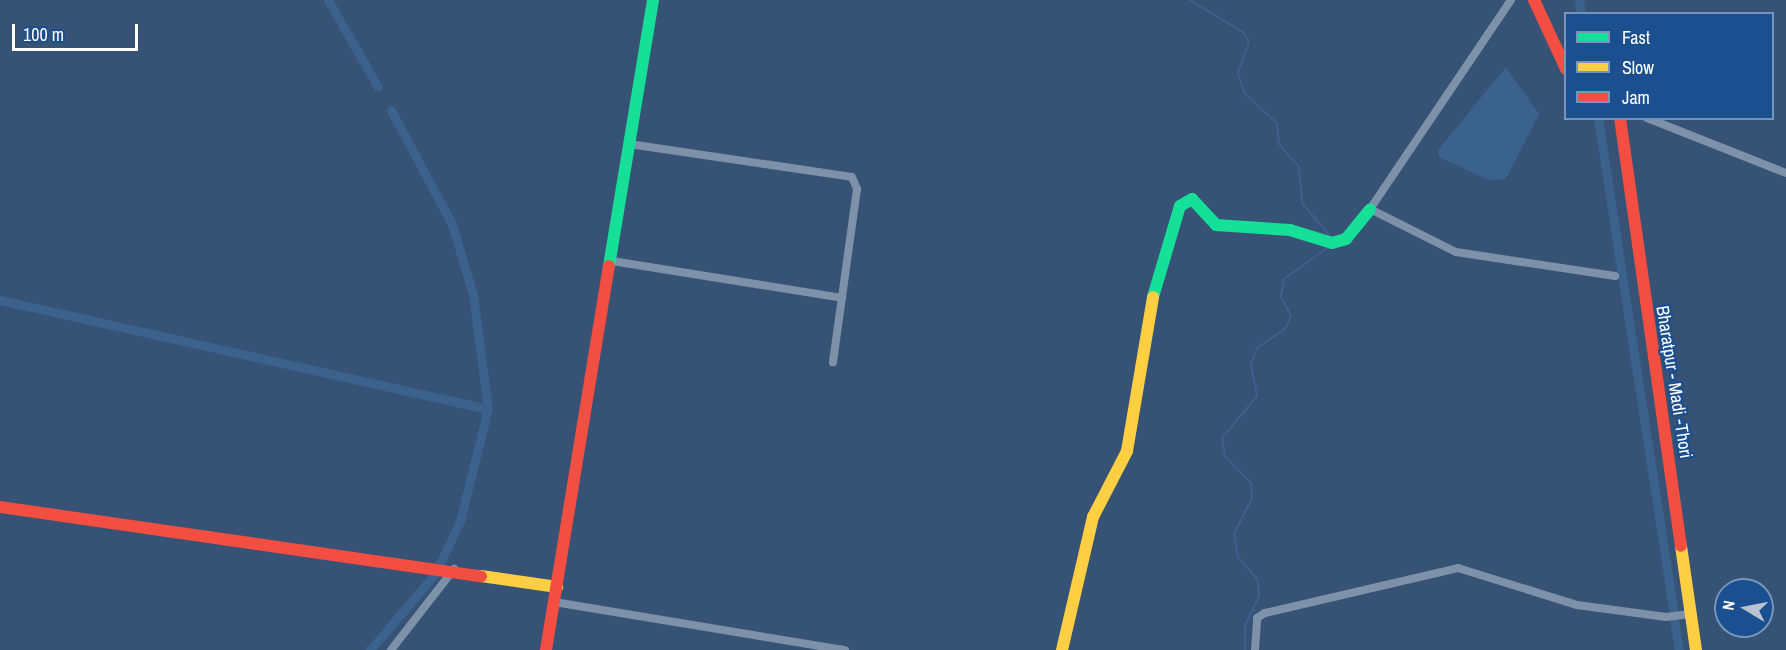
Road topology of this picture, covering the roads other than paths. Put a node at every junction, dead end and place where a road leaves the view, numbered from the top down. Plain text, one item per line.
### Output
1 (653, 0) edge
2 (1511, 0) edge
3 (1534, 0) edge
4 (1564, 65) edge
5 (1620, 120) edge
6 (1652, 120) edge
7 (629, 144) junction
8 (1786, 172) edge
9 (1370, 209) junction
10 (612, 261) junction
11 (1615, 276) dead end
12 (842, 298) junction
13 (833, 362) dead end
14 (0, 507) edge
15 (450, 568) junction
16 (557, 586) junction
17 (554, 602) junction
18 (1691, 614) junction
19 (391, 650) edge
20 (546, 650) edge
21 (846, 650) edge
22 (1062, 650) edge
23 (1255, 650) edge
24 (1696, 650) edge

1 - 7 street
2 - 9 street
3 - 4 street
5 - 18 street, Bharatpur - Madi -Thori
6 - 8 street
7 - 10 street
7 - 12 street
9 - 11 street
9 - 22 street
10 - 12 street
10 - 16 street
12 - 13 street
14 - 15 street
15 - 16 street
15 - 19 street
16 - 17 street
17 - 20 street
17 - 21 street
18 - 23 street
18 - 24 street, Bharatpur - Madi -Thori

